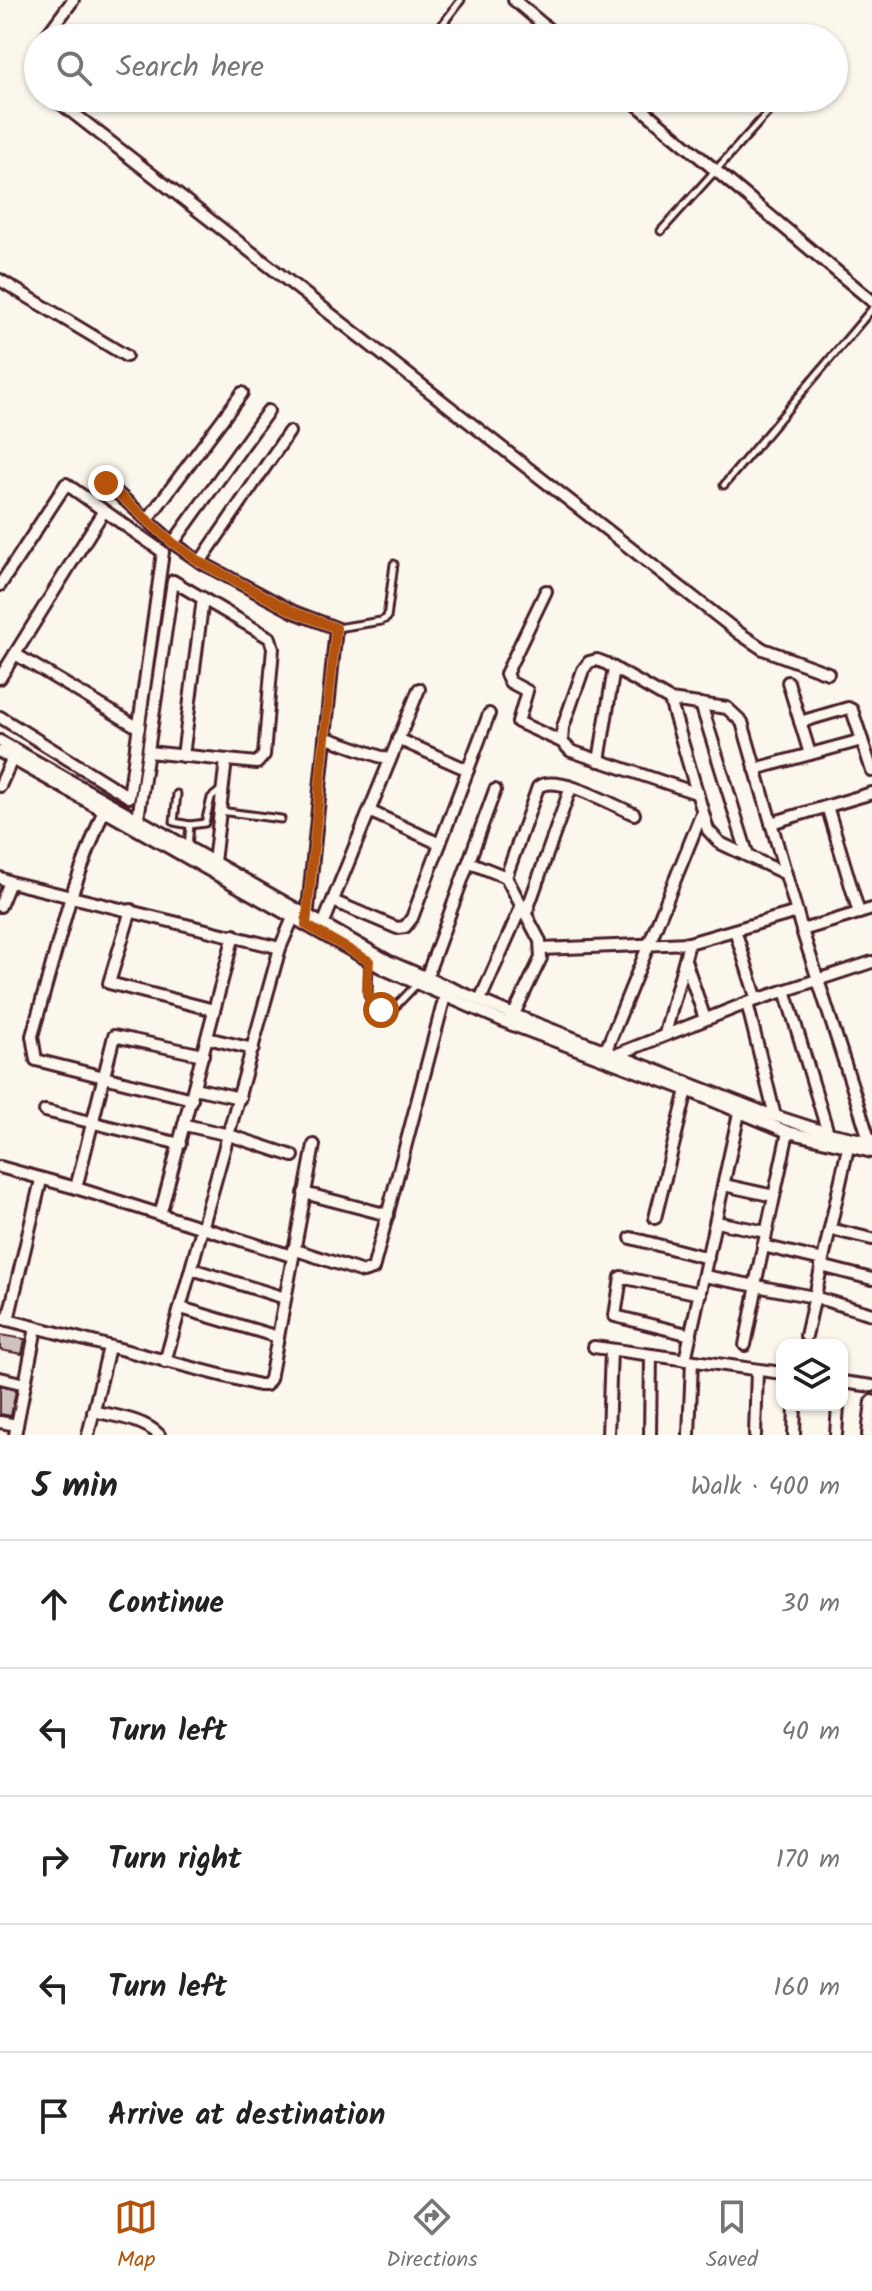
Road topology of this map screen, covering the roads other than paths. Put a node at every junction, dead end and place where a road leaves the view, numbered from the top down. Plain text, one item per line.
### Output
1 (73, 0) edge
2 (461, 0) edge
3 (514, 0) edge
4 (55, 24) edge
5 (443, 24) edge
6 (542, 24) edge
7 (72, 112) edge
8 (645, 112) edge
9 (768, 112) edge
10 (715, 172) junction
11 (661, 231) dead end
12 (0, 280) edge
13 (872, 301) edge
14 (872, 309) edge
15 (126, 356) dead end
16 (242, 393) dead end
17 (268, 411) dead end
18 (289, 432) dead end
19 (106, 483) dead end
20 (724, 485) dead end
21 (103, 512) junction
22 (148, 519) junction
23 (173, 543) junction
24 (200, 562) junction
25 (394, 564) dead end
26 (0, 585) edge
27 (546, 591) dead end
28 (203, 598) junction
29 (336, 628) junction
30 (15, 654) junction
31 (614, 668) junction
32 (828, 673) dead end
33 (0, 678) edge
34 (788, 682) dead end
35 (419, 689) dead end
36 (670, 700) junction
37 (701, 704) junction
38 (489, 714) dead end
39 (0, 717) edge
40 (800, 722) junction
41 (139, 728) junction
42 (327, 738) junction
43 (398, 739) junction
44 (862, 740) junction
45 (0, 741) edge
46 (562, 742) junction
47 (0, 752) edge
48 (148, 752) junction
49 (14, 754) junction
50 (810, 754) junction
51 (183, 756) junction
52 (870, 759) edge
53 (226, 760) junction
54 (390, 760) junction
55 (599, 761) junction
56 (755, 769) junction
57 (468, 770) junction
58 (872, 771) edge
59 (0, 786) edge
60 (571, 787) junction
61 (223, 789) junction
62 (495, 790) dead end
63 (696, 793) junction
64 (872, 793) edge
65 (177, 794) dead end
66 (827, 806) junction
67 (104, 809) junction
68 (220, 811) junction
69 (369, 811) junction
70 (702, 813) junction
71 (634, 814) dead end
72 (138, 819) junction
73 (281, 819) dead end
74 (771, 823) junction
75 (190, 825) junction
76 (440, 844) junction
77 (188, 848) junction
78 (748, 856) junction
79 (214, 862) junction
80 (471, 863) junction
81 (786, 874) junction
82 (506, 877) junction
83 (5, 880) edge
84 (71, 896) junction
85 (333, 901) junction
86 (0, 906) edge
87 (524, 909) junction
88 (872, 909) edge
89 (131, 910) junction
90 (797, 912) junction
91 (859, 913) junction
92 (293, 918) junction
93 (307, 920) junction
94 (322, 928) junction
95 (735, 930) junction
96 (802, 930) junction
97 (234, 935) junction
98 (689, 943) junction
99 (650, 944) junction
100 (280, 948) junction
101 (541, 949) junction
102 (685, 958) junction
103 (369, 961) junction
104 (872, 962) edge
105 (819, 980) junction
106 (422, 983) junction
107 (785, 990) junction
108 (445, 996) junction
109 (480, 1000) junction
110 (752, 1001) junction
111 (214, 1010) junction
112 (512, 1019) junction
113 (705, 1019) junction
114 (665, 1034) junction
115 (207, 1038) junction
116 (253, 1049) junction
117 (606, 1050) junction
118 (618, 1054) junction
119 (203, 1055) junction
120 (104, 1078) junction
121 (687, 1090) junction
122 (193, 1093) junction
123 (240, 1098) junction
124 (45, 1111) dead end
125 (739, 1113) junction
126 (775, 1116) junction
127 (94, 1123) junction
128 (185, 1125) junction
129 (788, 1132) junction
130 (828, 1133) junction
131 (229, 1135) junction
132 (850, 1142) junction
133 (180, 1144) junction
134 (314, 1145) dead end
135 (871, 1145) edge
136 (293, 1156) dead end
137 (0, 1167) edge
138 (41, 1180) junction
139 (724, 1185) junction
140 (76, 1188) junction
141 (304, 1193) junction
142 (774, 1196) junction
143 (160, 1215) junction
144 (388, 1215) junction
145 (655, 1218) dead end
146 (716, 1222) junction
147 (204, 1229) junction
148 (830, 1229) junction
149 (766, 1232) junction
150 (631, 1238) dead end
151 (872, 1239) edge
152 (763, 1246) junction
153 (293, 1253) junction
154 (708, 1258) junction
155 (822, 1263) junction
156 (192, 1269) junction
157 (704, 1276) junction
158 (872, 1279) edge
159 (756, 1285) junction
160 (700, 1294) junction
161 (814, 1297) junction
162 (285, 1298) junction
163 (181, 1308) junction
164 (872, 1314) edge
165 (4, 1319) edge
166 (36, 1328) junction
167 (691, 1335) junction
168 (806, 1336) dead end
169 (278, 1337) junction
170 (745, 1345) dead end
171 (109, 1347) junction
172 (594, 1347) dead end
173 (611, 1350) junction
174 (651, 1355) junction
175 (688, 1360) junction
176 (165, 1362) junction
177 (757, 1370) junction
178 (776, 1372) edge
179 (0, 1378) edge
180 (848, 1383) edge
181 (25, 1384) junction
182 (872, 1386) edge
183 (872, 1401) edge
184 (93, 1411) junction
185 (795, 1411) edge
186 (838, 1411) edge
187 (0, 1422) edge
188 (16, 1430) edge
189 (88, 1435) edge
190 (159, 1435) edge
191 (608, 1435) edge
192 (650, 1435) edge
193 (689, 1435) edge
194 (755, 1435) edge
195 (794, 1435) edge
196 (836, 1435) edge
197 (868, 1435) edge

1 - 4 street
2 - 5 lane
3 - 6 street
7 - 32 street
8 - 10 street
9 - 10 lane
10 - 11 lane
10 - 13 street
12 - 15 street
14 - 20 lane
16 - 22 street
17 - 23 street
18 - 24 street
19 - 22 street
21 - 26 street
21 - 30 street
21 - 41 street
22 - 23 street
23 - 24 street
24 - 29 street
25 - 29 lane
27 - 46 street
28 - 48 street
28 - 51 street
28 - 53 street
29 - 42 street
30 - 33 street
30 - 41 street
31 - 36 street
31 - 46 street
31 - 55 street
34 - 40 street
35 - 43 street
36 - 37 street
36 - 63 street
37 - 56 street
37 - 78 street
38 - 57 street
39 - 41 street
40 - 44 street
40 - 50 street
42 - 54 street
42 - 93 street
43 - 54 street
43 - 57 street
44 - 50 street
44 - 52 street
45 - 49 street
46 - 55 street
47 - 49 street
48 - 51 street
48 - 72 street
49 - 59 street
49 - 67 street
49 - 72 street
50 - 56 street
51 - 53 street
52 - 58 street
53 - 61 street
54 - 69 street
55 - 63 street
56 - 74 street
57 - 76 street
60 - 71 street
60 - 82 street
60 - 87 street
61 - 68 street
61 - 75 lane
62 - 80 street
63 - 70 street
64 - 66 street
65 - 75 lane
66 - 74 street
66 - 91 street
67 - 84 street
67 - 92 street
68 - 73 lane
68 - 79 street
69 - 76 street
69 - 85 street
70 - 78 street
70 - 99 street
72 - 77 street
74 - 81 street
75 - 77 lane
76 - 85 street
77 - 79 street
78 - 81 street
79 - 93 street
80 - 82 street
80 - 106 street
81 - 90 street
82 - 87 street
83 - 84 street
83 - 86 street
84 - 89 street
84 - 120 street
85 - 94 street
87 - 101 street
87 - 109 street
88 - 91 street
89 - 97 street
89 - 111 street
90 - 95 street
90 - 96 street
91 - 96 street
92 - 93 street
92 - 100 street
93 - 94 street
94 - 103 street
94 - 106 street
95 - 98 street
95 - 110 street
96 - 105 street
97 - 100 street
97 - 111 street
98 - 99 street
98 - 102 street
99 - 101 street
99 - 117 street
100 - 116 street
101 - 112 street
102 - 113 street
102 - 114 street
103 - 106 street
103 - 106 lane
104 - 105 street
105 - 107 street
105 - 135 street
106 - 108 street
106 - 109 street
107 - 110 street
107 - 130 street
108 - 112 street
108 - 144 street
109 - 112 street
110 - 113 street
110 - 126 street
111 - 115 street
112 - 117 street
112 - 121 street
113 - 114 street
114 - 118 street
115 - 116 street
115 - 119 street
116 - 123 street
117 - 118 street
118 - 126 street
119 - 120 street
119 - 122 street
120 - 122 street
120 - 127 street
121 - 125 street
121 - 145 street
122 - 123 street
122 - 128 street
123 - 131 street
124 - 127 street
125 - 129 street
125 - 139 street
126 - 130 street
127 - 133 street
127 - 140 street
128 - 131 street
128 - 133 street
129 - 132 street
129 - 142 street
130 - 132 street
131 - 136 street
131 - 147 street
132 - 135 street
132 - 148 street
133 - 143 street
134 - 141 street
137 - 138 street
138 - 140 street
138 - 165 street
139 - 142 street
139 - 146 street
140 - 143 street
141 - 144 street
141 - 153 street
142 - 149 street
143 - 147 street
144 - 153 street
146 - 149 street
146 - 154 street
147 - 153 street
147 - 156 street
148 - 151 street
148 - 155 street
149 - 152 street
150 - 154 street
152 - 155 street
152 - 159 street
153 - 162 street
154 - 157 street
155 - 158 street
155 - 161 street
156 - 162 street
156 - 163 street
157 - 159 street
157 - 160 street
159 - 161 street
159 - 170 street
160 - 167 street
160 - 167 street
161 - 164 street
161 - 168 street
162 - 169 street
163 - 169 street
163 - 176 street
165 - 166 street
166 - 171 street
166 - 181 street
167 - 175 street
169 - 176 street
171 - 176 street
171 - 184 street
172 - 173 street
173 - 174 street
173 - 191 street
174 - 175 street
174 - 192 street
175 - 177 street
175 - 193 street
177 - 178 street
177 - 194 street
179 - 181 street
180 - 182 street
181 - 188 street
183 - 197 street
184 - 189 street
184 - 190 street
185 - 195 street
186 - 196 street
187 - 188 street

